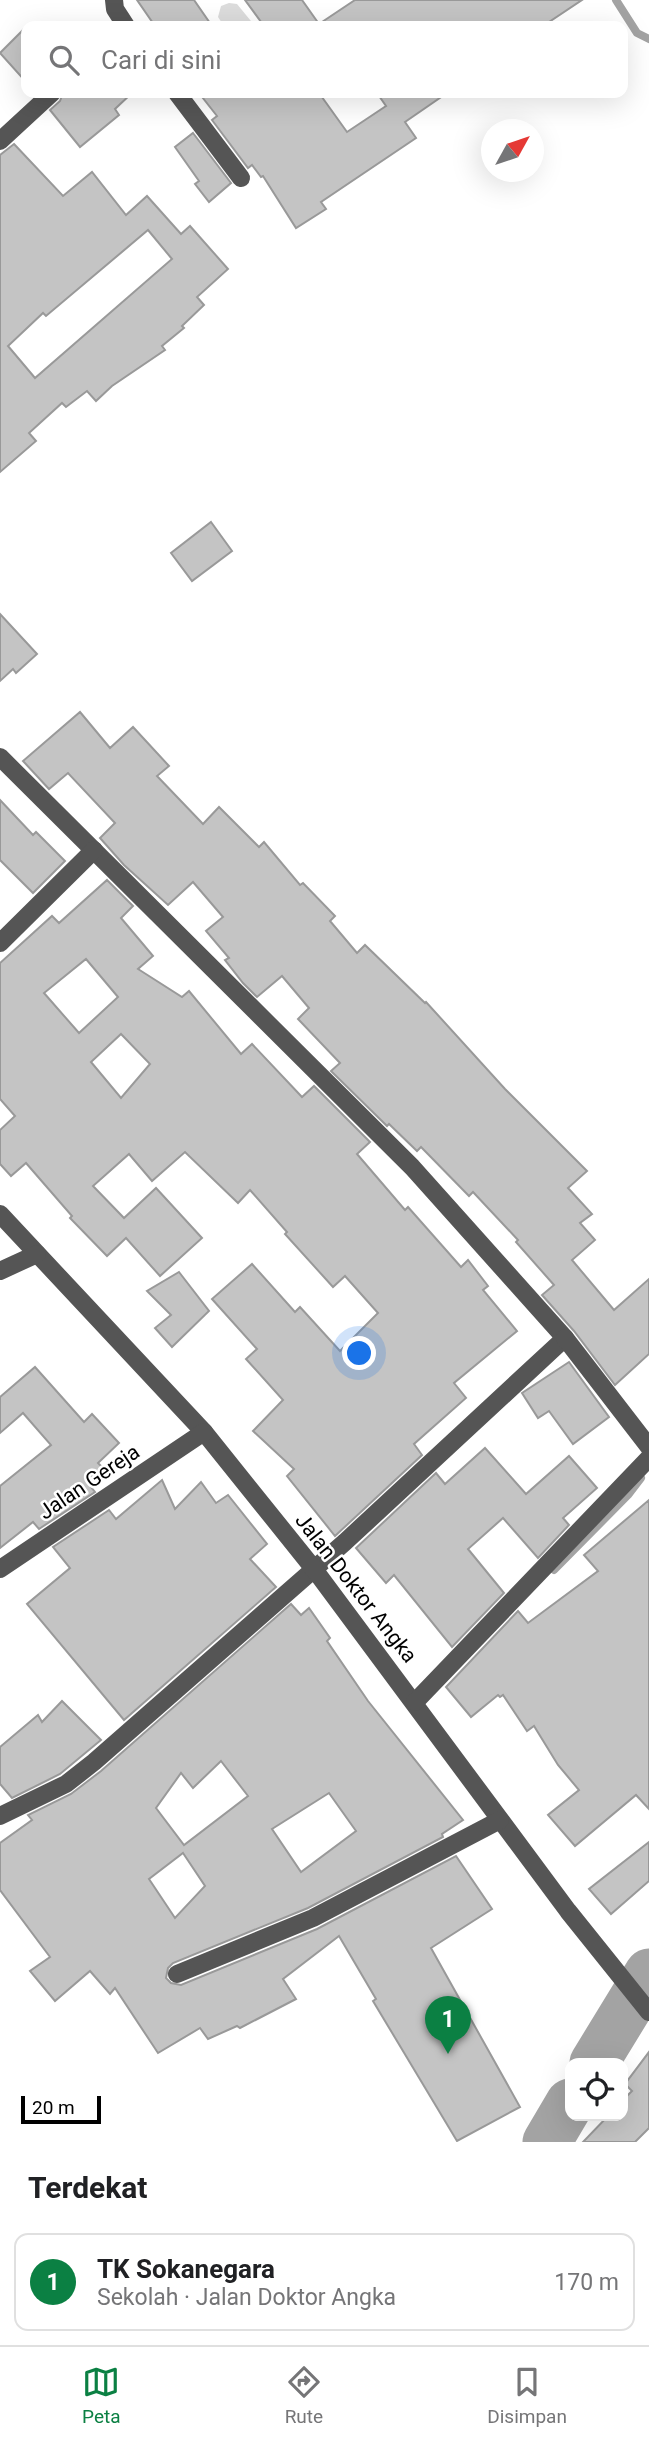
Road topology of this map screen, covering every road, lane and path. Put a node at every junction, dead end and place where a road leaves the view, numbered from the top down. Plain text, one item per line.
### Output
1 (114, 0) edge
2 (123, 21) edge
3 (47, 98) edge
4 (181, 98) edge
5 (0, 141) edge
6 (241, 178) dead end
7 (0, 757) edge
8 (94, 850) junction
9 (0, 943) edge
10 (0, 1214) edge
11 (37, 1255) junction
12 (0, 1271) edge
13 (565, 1338) junction
14 (204, 1432) junction
15 (649, 1447) edge
16 (649, 1458) edge
17 (0, 1569) edge
18 (314, 1569) junction
19 (415, 1702) junction
20 (0, 1816) edge
21 (500, 1820) junction
22 (177, 1974) dead end
23 (649, 2012) edge

1 - 2 street
3 - 5 street
4 - 6 street
7 - 8 street
8 - 9 street
8 - 13 street
10 - 11 street, Jalan Doktor Angka
11 - 12 street
11 - 14 street, Jalan Doktor Angka
13 - 15 street
13 - 18 street
14 - 17 street, Jalan Gereja
14 - 18 street, Jalan Doktor Angka
16 - 19 street
18 - 19 street, Jalan Doktor Angka
18 - 20 street
19 - 21 street, Jalan Doktor Angka
21 - 22 street
21 - 23 street, Jalan Doktor Angka

